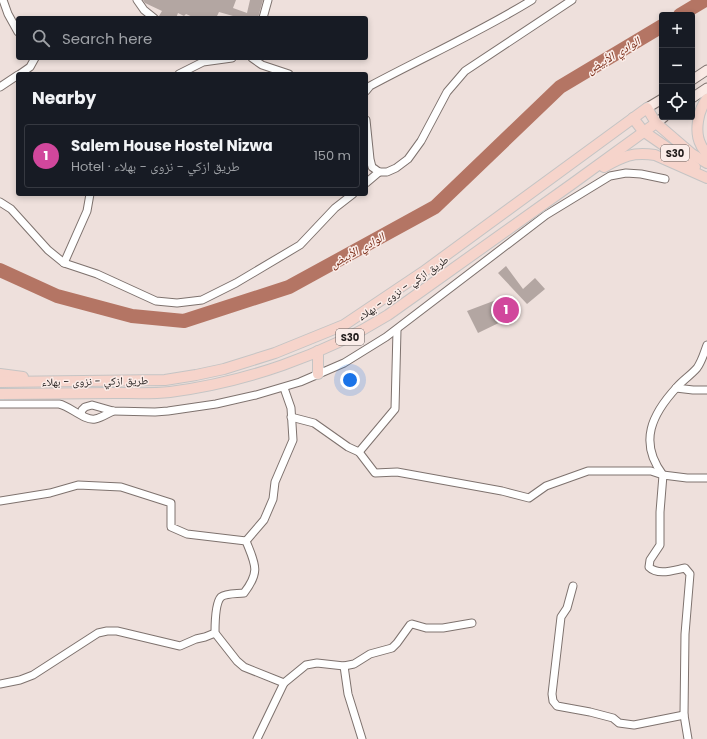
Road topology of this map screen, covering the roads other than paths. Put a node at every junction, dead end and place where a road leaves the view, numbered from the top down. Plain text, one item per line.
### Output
1 (3, 0) edge
2 (137, 0) edge
3 (268, 0) edge
4 (532, 0) edge
5 (572, 0) edge
6 (152, 16) edge
7 (264, 16) edge
8 (16, 28) edge
9 (34, 60) edge
10 (202, 60) edge
11 (255, 60) edge
12 (707, 70) edge
13 (23, 72) edge
14 (182, 72) edge
15 (283, 72) edge
16 (16, 77) edge
17 (695, 78) edge
18 (0, 87) edge
19 (368, 88) edge
20 (707, 88) edge
21 (695, 96) edge
22 (707, 99) edge
23 (659, 101) edge
24 (647, 108) junction
25 (633, 118) junction
26 (659, 119) edge
27 (660, 120) edge
28 (643, 131) junction
29 (368, 140) edge
30 (707, 153) edge
31 (707, 163) edge
32 (379, 172) junction
33 (707, 175) edge
34 (707, 178) edge
35 (665, 179) dead end
36 (368, 181) edge
37 (572, 184) junction
38 (90, 196) edge
39 (350, 196) edge
40 (0, 202) edge
41 (64, 263) junction
42 (397, 330) junction
43 (707, 345) edge
44 (318, 351) junction
45 (0, 374) edge
46 (318, 374) junction
47 (0, 382) edge
48 (62, 382) junction
49 (284, 388) junction
50 (676, 388) junction
51 (707, 390) edge
52 (0, 394) edge
53 (0, 404) edge
54 (113, 411) junction
55 (81, 414) junction
56 (291, 417) junction
57 (359, 452) junction
58 (662, 475) junction
59 (707, 478) edge
60 (0, 501) edge
61 (246, 541) junction
62 (573, 586) dead end
63 (472, 623) dead end
64 (215, 633) junction
65 (344, 666) junction
66 (284, 683) junction
67 (0, 684) edge
68 (684, 715) junction
69 (257, 739) edge
70 (362, 739) edge
71 (688, 739) edge

1 - 8 street
2 - 6 street
3 - 7 street
4 - 19 street
5 - 32 street
9 - 13 street
10 - 14 street
11 - 15 street
12 - 17 street
16 - 18 street
20 - 21 street
22 - 30 main road
23 - 24 street
24 - 25 main road, طريق ازكي - نزوى - بهلاء / S30
24 - 26 main road, S30
25 - 28 main road, S30
25 - 48 main road, طريق ازكي - نزوى - بهلاء / S30
27 - 28 main road, طريق ازكي - نزوى - بهلاء / S30
27 - 31 main road, S30
28 - 33 main road, S30
28 - 37 main road, طريق ازكي - نزوى - بهلاء / S30
29 - 32 street
32 - 36 street
34 - 37 main road
35 - 42 street
37 - 44 main road, طريق ازكي - نزوى - بهلاء / S30
38 - 41 street
39 - 41 street
40 - 41 street
42 - 46 street
42 - 57 street
43 - 50 street
44 - 46 main road
44 - 52 main road, طريق ازكي - نزوى - بهلاء / S30
45 - 48 main road
46 - 49 street
47 - 48 main road, طريق ازكي - نزوى - بهلاء / S30
49 - 54 street
49 - 56 street
50 - 51 street
50 - 58 street
53 - 55 street
54 - 55 street
54 - 55 street
56 - 57 street
56 - 61 street
57 - 58 street
58 - 59 street
58 - 68 street
60 - 61 street
61 - 64 street
62 - 68 street
63 - 65 street
64 - 66 street
64 - 67 street
65 - 66 street
65 - 70 street
66 - 69 street
68 - 71 street

